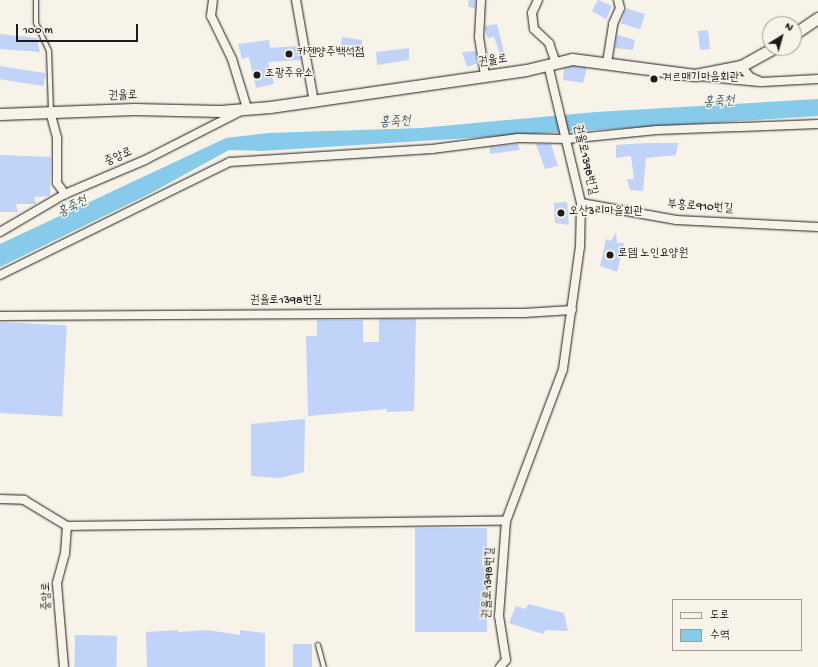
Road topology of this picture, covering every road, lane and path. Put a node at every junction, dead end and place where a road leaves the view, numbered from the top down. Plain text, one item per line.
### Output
1 (36, 0) edge
2 (212, 0) edge
3 (296, 0) edge
4 (481, 0) edge
5 (538, 0) edge
6 (618, 0) edge
7 (818, 18) edge
8 (802, 29) edge
9 (762, 54) edge
10 (607, 63) junction
11 (552, 64) junction
12 (741, 66) junction
13 (695, 75) junction
14 (485, 76) junction
15 (818, 79) edge
16 (762, 82) junction
17 (314, 102) junction
18 (248, 108) junction
19 (0, 114) edge
20 (51, 115) junction
21 (818, 124) edge
22 (567, 139) junction
23 (65, 194) junction
24 (582, 203) junction
25 (818, 227) edge
26 (0, 232) edge
27 (0, 274) edge
28 (572, 310) junction
29 (0, 316) edge
30 (0, 499) edge
31 (506, 521) junction
32 (67, 526) junction
33 (318, 645) dead end
34 (64, 667) edge
35 (324, 667) edge
36 (500, 667) edge

1 - 20 lane
2 - 18 street
3 - 17 street
4 - 14 street
5 - 11 street, 권율로1398번길
6 - 10 street
7 - 8 main road
9 - 12 main road, 권율로
10 - 11 main road, 권율로
10 - 13 main road, 권율로
11 - 14 main road, 권율로
11 - 22 street, 권율로1398번길
12 - 13 main road, 권율로
12 - 16 street
13 - 16 street
14 - 17 main road, 권율로
15 - 16 street
17 - 18 main road, 권율로
18 - 20 main road, 권율로
18 - 23 street, 중앙로
19 - 20 main road, 권율로
20 - 23 street
21 - 22 street
22 - 24 street, 권율로1398번길
22 - 27 street
23 - 26 street, 중앙로
24 - 25 street, 부흥로910번길
24 - 28 street, 권율로1398번길
28 - 29 street, 권율로1398번길
28 - 31 street, 권율로1398번길
30 - 32 street
31 - 32 street
31 - 36 street, 권율로1398번길
32 - 34 street, 중앙로
33 - 35 lane

